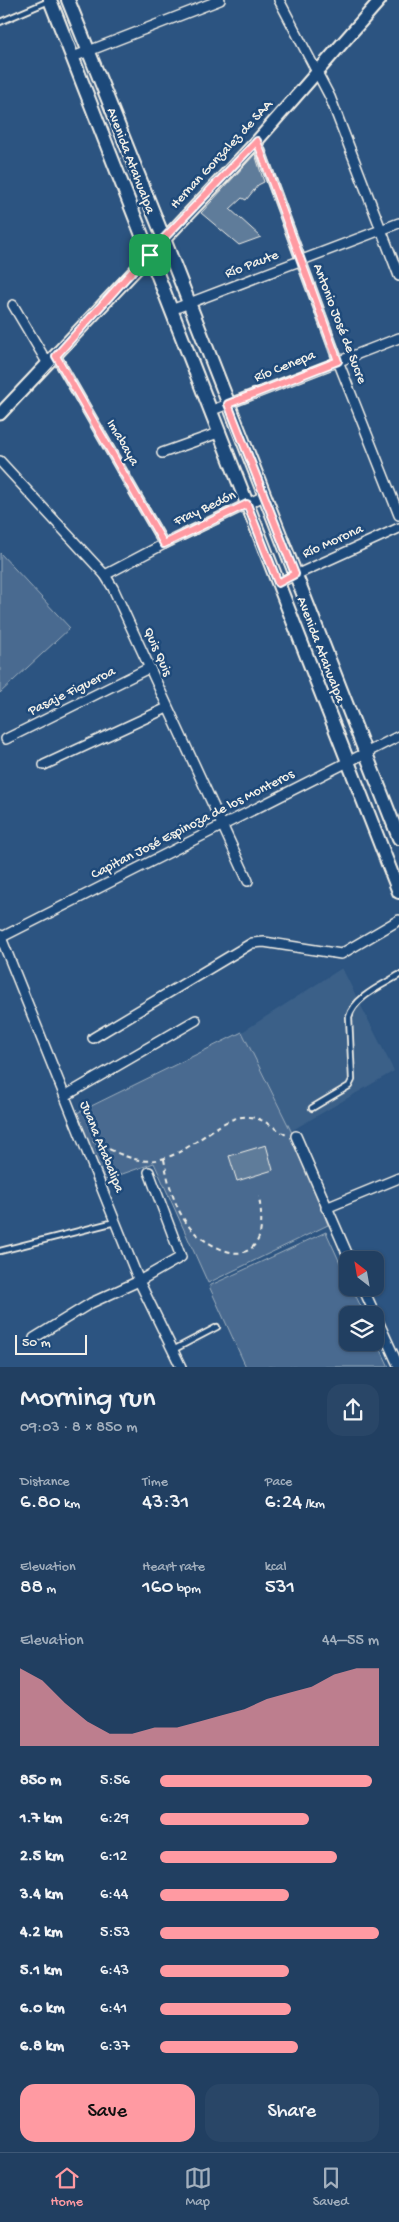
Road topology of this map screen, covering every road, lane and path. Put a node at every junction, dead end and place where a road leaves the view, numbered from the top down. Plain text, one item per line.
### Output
1 (50, 0) edge
2 (68, 0) edge
3 (220, 0) edge
4 (279, 0) edge
5 (379, 0) edge
6 (0, 22) edge
7 (88, 51) junction
8 (73, 58) junction
9 (318, 71) junction
10 (257, 141) junction
11 (399, 223) edge
12 (382, 230) junction
13 (164, 239) junction
14 (150, 255) junction
15 (301, 262) junction
16 (399, 276) edge
17 (188, 304) junction
18 (13, 305) dead end
19 (171, 310) junction
20 (399, 338) edge
21 (52, 360) junction
22 (338, 361) junction
23 (228, 404) junction
24 (210, 411) junction
25 (0, 414) edge
26 (218, 433) junction
27 (162, 453) dead end
28 (0, 461) edge
29 (264, 496) junction
30 (247, 504) junction
31 (399, 515) edge
32 (399, 528) edge
33 (164, 544) junction
34 (295, 574) junction
35 (105, 575) junction
36 (278, 583) junction
37 (148, 668) junction
38 (167, 708) junction
39 (399, 736) edge
40 (6, 739) dead end
41 (366, 753) junction
42 (348, 762) junction
43 (44, 765) dead end
44 (223, 826) junction
45 (399, 838) edge
46 (248, 881) dead end
47 (399, 892) edge
48 (399, 920) edge
49 (0, 937) edge
50 (399, 975) edge
51 (196, 1020) dead end
52 (93, 1038) dead end
53 (65, 1096) junction
54 (312, 1108) dead end
55 (81, 1136) junction
56 (297, 1139) joint
57 (164, 1158) junction
58 (149, 1172) dead end
59 (399, 1178) edge
60 (259, 1198) dead end
61 (326, 1208) junction
62 (115, 1222) junction
63 (0, 1251) edge
64 (346, 1251) edge
65 (139, 1281) junction
66 (367, 1296) edge
67 (217, 1327) dead end
68 (34, 1338) dead end
69 (173, 1350) junction
70 (181, 1367) edge
71 (399, 1367) edge

1 - 6 lane
1 - 8 main road, Avenida Atahualpa
2 - 7 main road, Avenida Atahualpa
3 - 7 street
4 - 9 street
5 - 9 street, Hernan Gonzalez de SAA
7 - 8 street
7 - 13 main road, Avenida Atahualpa
8 - 14 main road, Avenida Atahualpa
9 - 10 street, Hernan Gonzalez de SAA
9 - 12 street
10 - 13 street, Hernan Gonzalez de SAA
10 - 15 street, Antonio José de Sucre
11 - 12 street, Río Paute
12 - 15 street, Río Paute
12 - 16 street
13 - 14 street, Hernan Gonzalez de SAA
13 - 17 main road, Avenida Atahualpa
14 - 19 main road, Avenida Atahualpa
14 - 21 street, Hernan Gonzalez de SAA
15 - 17 street, Río Paute
15 - 22 street, Antonio José de Sucre
17 - 19 street, Río Paute
17 - 23 main road, Avenida Atahualpa
18 - 21 street, Imabaya
19 - 24 main road, Avenida Atahualpa
20 - 22 street, Río Cenepa
21 - 25 street, Hernan Gonzalez de SAA
21 - 33 street, Imabaya
22 - 23 street, Río Cenepa
22 - 31 street, Antonio José de Sucre
23 - 24 street, Río Cenepa
23 - 29 main road, Avenida Atahualpa
24 - 26 main road, Avenida Atahualpa
26 - 27 street
26 - 30 main road, Avenida Atahualpa
28 - 35 street, Quis Quis
29 - 30 street, Fray Bedón
29 - 34 main road, Avenida Atahualpa
30 - 33 street, Fray Bedón
30 - 36 main road, Avenida Atahualpa
32 - 34 street, Río Morona
33 - 35 street, Fray Bedón
34 - 36 street, Río Morona
34 - 41 main road, Avenida Atahualpa
35 - 37 street, Quis Quis
36 - 42 main road, Avenida Atahualpa
37 - 38 street, Quis Quis
37 - 40 street, Pasaje Figueroa
38 - 43 street
38 - 44 street, Quis Quis
39 - 41 street, Capitan José Espinoza de los Monteros
41 - 42 street, Capitan José Espinoza de los Monteros
41 - 45 main road, Avenida Atahualpa
42 - 44 street, Capitan José Espinoza de los Monteros
42 - 47 main road, Avenida Atahualpa
44 - 46 street, Quis Quis
44 - 49 street, Capitan José Espinoza de los Monteros
48 - 52 street
49 - 53 street, Juana Atabalipa
50 - 54 lane
51 - 53 street
53 - 55 street, Juana Atabalipa
55 - 57 path
55 - 62 street, Juana Atabalipa
56 - 57 path
56 - 61 street
57 - 60 path
58 - 65 street
59 - 61 street
61 - 64 street
62 - 63 lane
62 - 65 street, Juana Atabalipa
65 - 68 street
65 - 69 street, Juana Atabalipa
66 - 71 street
67 - 69 lane
69 - 70 street, Juana Atabalipa

